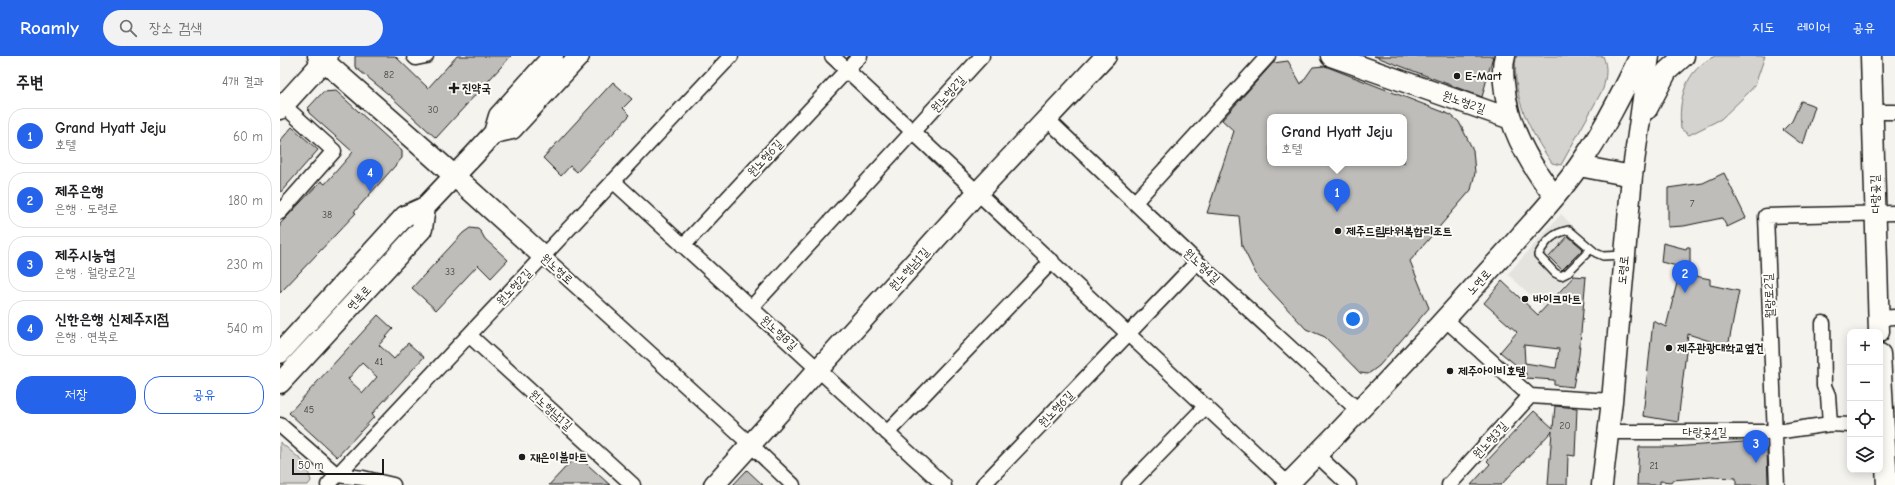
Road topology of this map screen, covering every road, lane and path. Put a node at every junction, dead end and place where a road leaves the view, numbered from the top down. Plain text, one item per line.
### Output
1 (414, 56) edge
2 (426, 56) edge
3 (553, 56) edge
4 (579, 56) edge
5 (731, 56) edge
6 (832, 56) edge
7 (860, 56) edge
8 (982, 56) edge
9 (1106, 56) edge
10 (1268, 56) edge
11 (1331, 56) edge
12 (1505, 56) edge
13 (1640, 56) edge
14 (1649, 56) edge
15 (1684, 56) edge
16 (1871, 56) edge
17 (323, 58) edge
18 (848, 70) junction
19 (282, 107) edge
20 (1872, 112) junction
21 (1895, 112) edge
22 (1046, 119) junction
23 (1511, 119) junction
24 (1639, 127) junction
25 (913, 131) junction
26 (494, 134) junction
27 (1579, 166) junction
28 (454, 176) junction
29 (1632, 176) junction
30 (613, 181) junction
31 (978, 192) junction
32 (1555, 197) junction
33 (1135, 202) junction
34 (426, 207) junction
35 (280, 212) edge
36 (1895, 213) edge
37 (1875, 214) junction
38 (683, 246) junction
39 (1591, 249) junction
40 (1625, 255) junction
41 (543, 256) junction
42 (1052, 261) junction
43 (1197, 262) junction
44 (751, 308) junction
45 (1445, 319) junction
46 (1884, 322) edge
47 (1823, 323) dead end
48 (1128, 333) junction
49 (468, 335) junction
50 (280, 352) edge
51 (1881, 365) edge
52 (818, 370) junction
53 (280, 383) edge
54 (1530, 396) junction
55 (1612, 401) junction
56 (1206, 406) junction
57 (1359, 410) junction
58 (1830, 424) junction
59 (280, 425) edge
60 (1847, 425) edge
61 (1886, 427) edge
62 (1608, 432) junction
63 (1776, 432) junction
64 (887, 433) junction
65 (751, 445) junction
66 (1317, 455) junction
67 (332, 481) edge
68 (1288, 484) edge
69 (393, 485) edge
70 (633, 485) edge
71 (714, 485) edge
72 (793, 485) edge
73 (944, 485) edge
74 (983, 485) edge
75 (1129, 485) edge
76 (1349, 485) edge
77 (1449, 485) edge
78 (1602, 485) edge
79 (1777, 485) edge
80 (1887, 485) edge

1 - 2 street
3 - 26 main road, 연북로
4 - 26 main road, 연북로
5 - 30 street, 원노형2길
6 - 18 street
7 - 18 street
8 - 25 street, 원노형2길
9 - 22 main road, 원노형남1길
10 - 33 street
11 - 23 main road, 원노형2길
12 - 23 main road
13 - 27 main road, 노연로
14 - 24 main road, 도령로
15 - 24 main road
16 - 20 main road, 다랑곶길
17 - 19 main road
17 - 28 main road, 원노형로
18 - 25 street
18 - 38 street, 원노형6길
19 - 35 street
20 - 21 street
20 - 37 main road, 다랑곶길
22 - 31 main road, 원노형남1길
22 - 33 street, 원노형4길
23 - 32 main road
24 - 29 main road, 도령로
25 - 31 street
25 - 44 street
26 - 28 main road, 연북로
27 - 29 main road
27 - 32 main road, 노연로
28 - 34 main road, 연북로
28 - 41 main road, 원노형로
29 - 40 main road, 도령로
30 - 38 street, 원노형8길
30 - 41 street, 원노형2길
31 - 42 street
31 - 52 main road, 원노형남1길
32 - 45 main road, 노연로
33 - 43 street, 원노형4길
34 - 50 main road, 연북로
34 - 53 main road, 연북로
36 - 37 street
37 - 46 main road, 다랑곶길
37 - 63 street, 월랑로2길
38 - 44 street, 원노형8길
39 - 39 lane
39 - 40 lane
40 - 55 main road, 도령로
41 - 49 street, 원노형2길
41 - 65 street, 원노형로
42 - 48 street
42 - 64 street
43 - 48 street, 원노형6길
43 - 57 street, 원노형4길
44 - 52 street, 원노형8길
45 - 54 street
45 - 57 main road, 노연로
47 - 58 street
48 - 56 street
48 - 74 street, 원노형6길
49 - 67 street, 원노형2길
49 - 70 street, 원노형남1길
51 - 61 main road
52 - 64 street, 원노형8길
52 - 65 main road, 원노형남1길
54 - 55 street
54 - 77 street, 원노형3길
55 - 62 main road, 도령로
56 - 68 street
56 - 75 street
57 - 66 main road, 노연로
58 - 60 street, 다랑곶4길
58 - 63 street, 다랑곶4길
59 - 67 street
61 - 80 main road
62 - 63 street, 다랑곶4길
62 - 78 main road, 도령로
63 - 79 street, 월랑로2길
64 - 73 street, 원노형8길
65 - 71 main road, 원노형남1길
65 - 72 street, 원노형로
66 - 68 main road, 노연로
66 - 76 street
67 - 69 street

